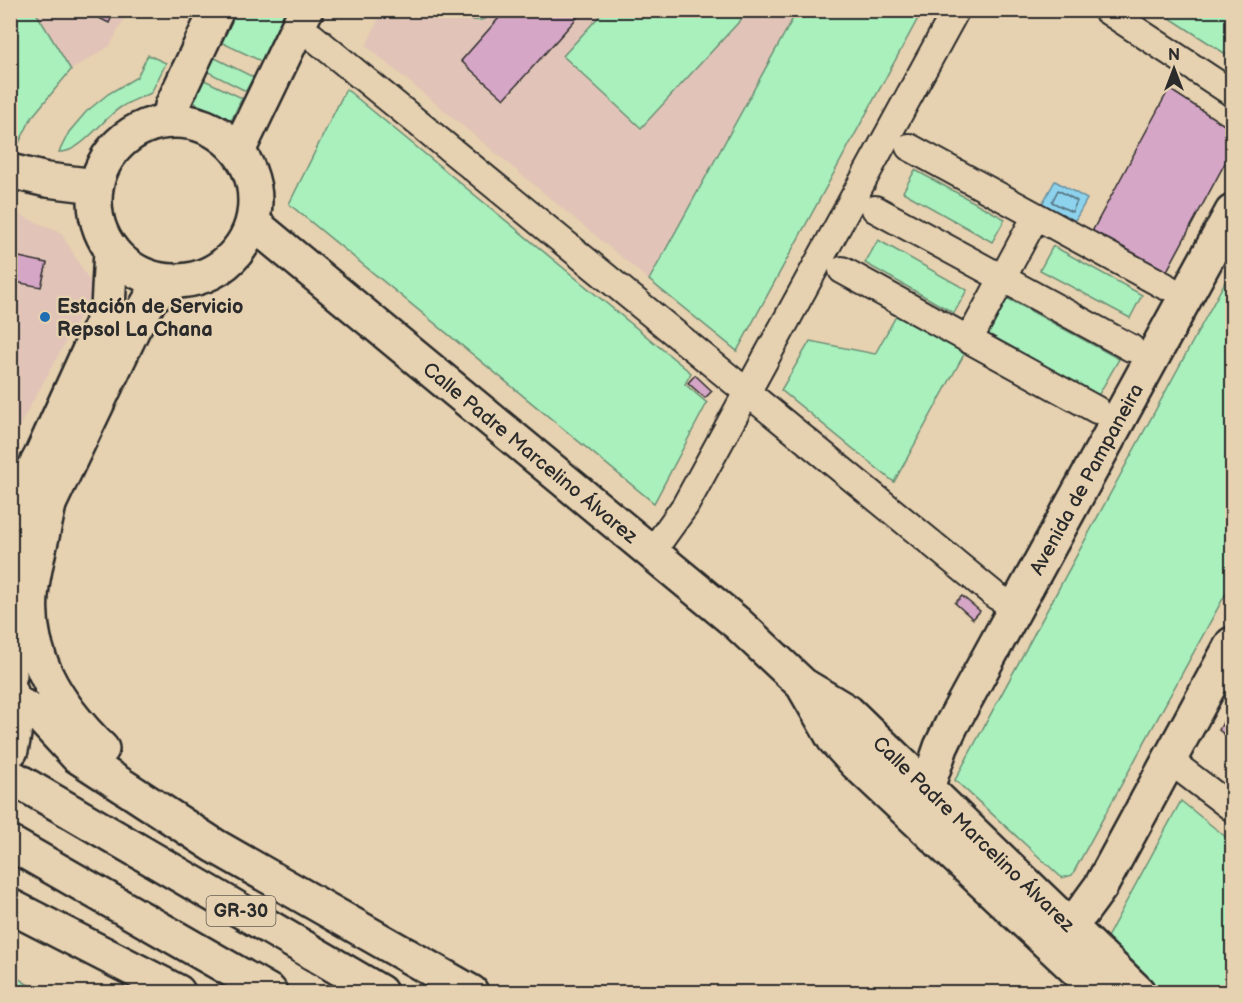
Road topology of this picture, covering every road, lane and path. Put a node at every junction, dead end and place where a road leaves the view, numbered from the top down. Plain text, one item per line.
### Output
1 (217, 10) edge
2 (956, 10) edge
3 (1106, 10) edge
4 (301, 20) edge
5 (1233, 93) edge
6 (170, 121) junction
7 (909, 147) dead end
8 (238, 151) junction
9 (10, 171) edge
10 (96, 186) junction
11 (875, 209) dead end
12 (1233, 212) edge
13 (1036, 216) junction
14 (253, 223) junction
15 (111, 249) junction
16 (842, 270) dead end
17 (1003, 278) junction
18 (172, 282) junction
19 (1165, 286) dead end
20 (969, 340) junction
21 (1131, 348) dead end
22 (748, 392) junction
23 (1097, 410) dead end
24 (49, 504) junction
25 (10, 513) edge
26 (652, 552) junction
27 (10, 584) edge
28 (1017, 608) junction
29 (10, 639) edge
30 (1233, 644) edge
31 (803, 685) junction
32 (12, 688) edge
33 (941, 747) junction
34 (11, 750) edge
35 (1169, 760) junction
36 (900, 762) junction
37 (10, 776) edge
38 (927, 788) junction
39 (1233, 808) edge
40 (179, 823) junction
41 (10, 843) edge
42 (977, 880) junction
43 (10, 906) edge
44 (1067, 926) junction
45 (178, 993) edge
46 (270, 993) edge
47 (380, 993) edge
48 (471, 993) edge
49 (1100, 993) edge
50 (1138, 993) edge

1 - 6 main road
2 - 22 street
3 - 5 street
4 - 8 main road
4 - 22 street
6 - 8 main road
6 - 10 main road
7 - 13 street
8 - 14 main road
9 - 10 main road
10 - 15 main road
11 - 17 street
12 - 28 main road, Avenida de Pampaneira
13 - 17 street
13 - 19 street
14 - 18 main road
14 - 26 main road, Calle Padre Marcelino Álvarez
15 - 18 main road
15 - 25 main road
16 - 20 street
17 - 20 street
17 - 21 street
18 - 24 main road
20 - 23 street
22 - 26 street
22 - 28 street
24 - 27 main road
24 - 40 main road
26 - 31 main road, Calle Padre Marcelino Álvarez
28 - 33 main road, Avenida de Pampaneira
29 - 32 main road
30 - 35 main road
31 - 36 main road, Calle Padre Marcelino Álvarez
31 - 42 main road, Calle Padre Marcelino Álvarez
32 - 34 main road
32 - 40 main road
33 - 36 main road
33 - 38 main road, Avenida de Pampaneira
35 - 39 street
35 - 44 main road
36 - 38 main road, Calle Padre Marcelino Álvarez
37 - 47 main road, GR-30
38 - 42 main road
38 - 44 main road, Calle Padre Marcelino Álvarez
40 - 48 main road
41 - 46 main road, GR-30
42 - 44 main road
42 - 49 main road, Calle Padre Marcelino Álvarez
43 - 45 main road
44 - 50 main road, Calle Padre Marcelino Álvarez

